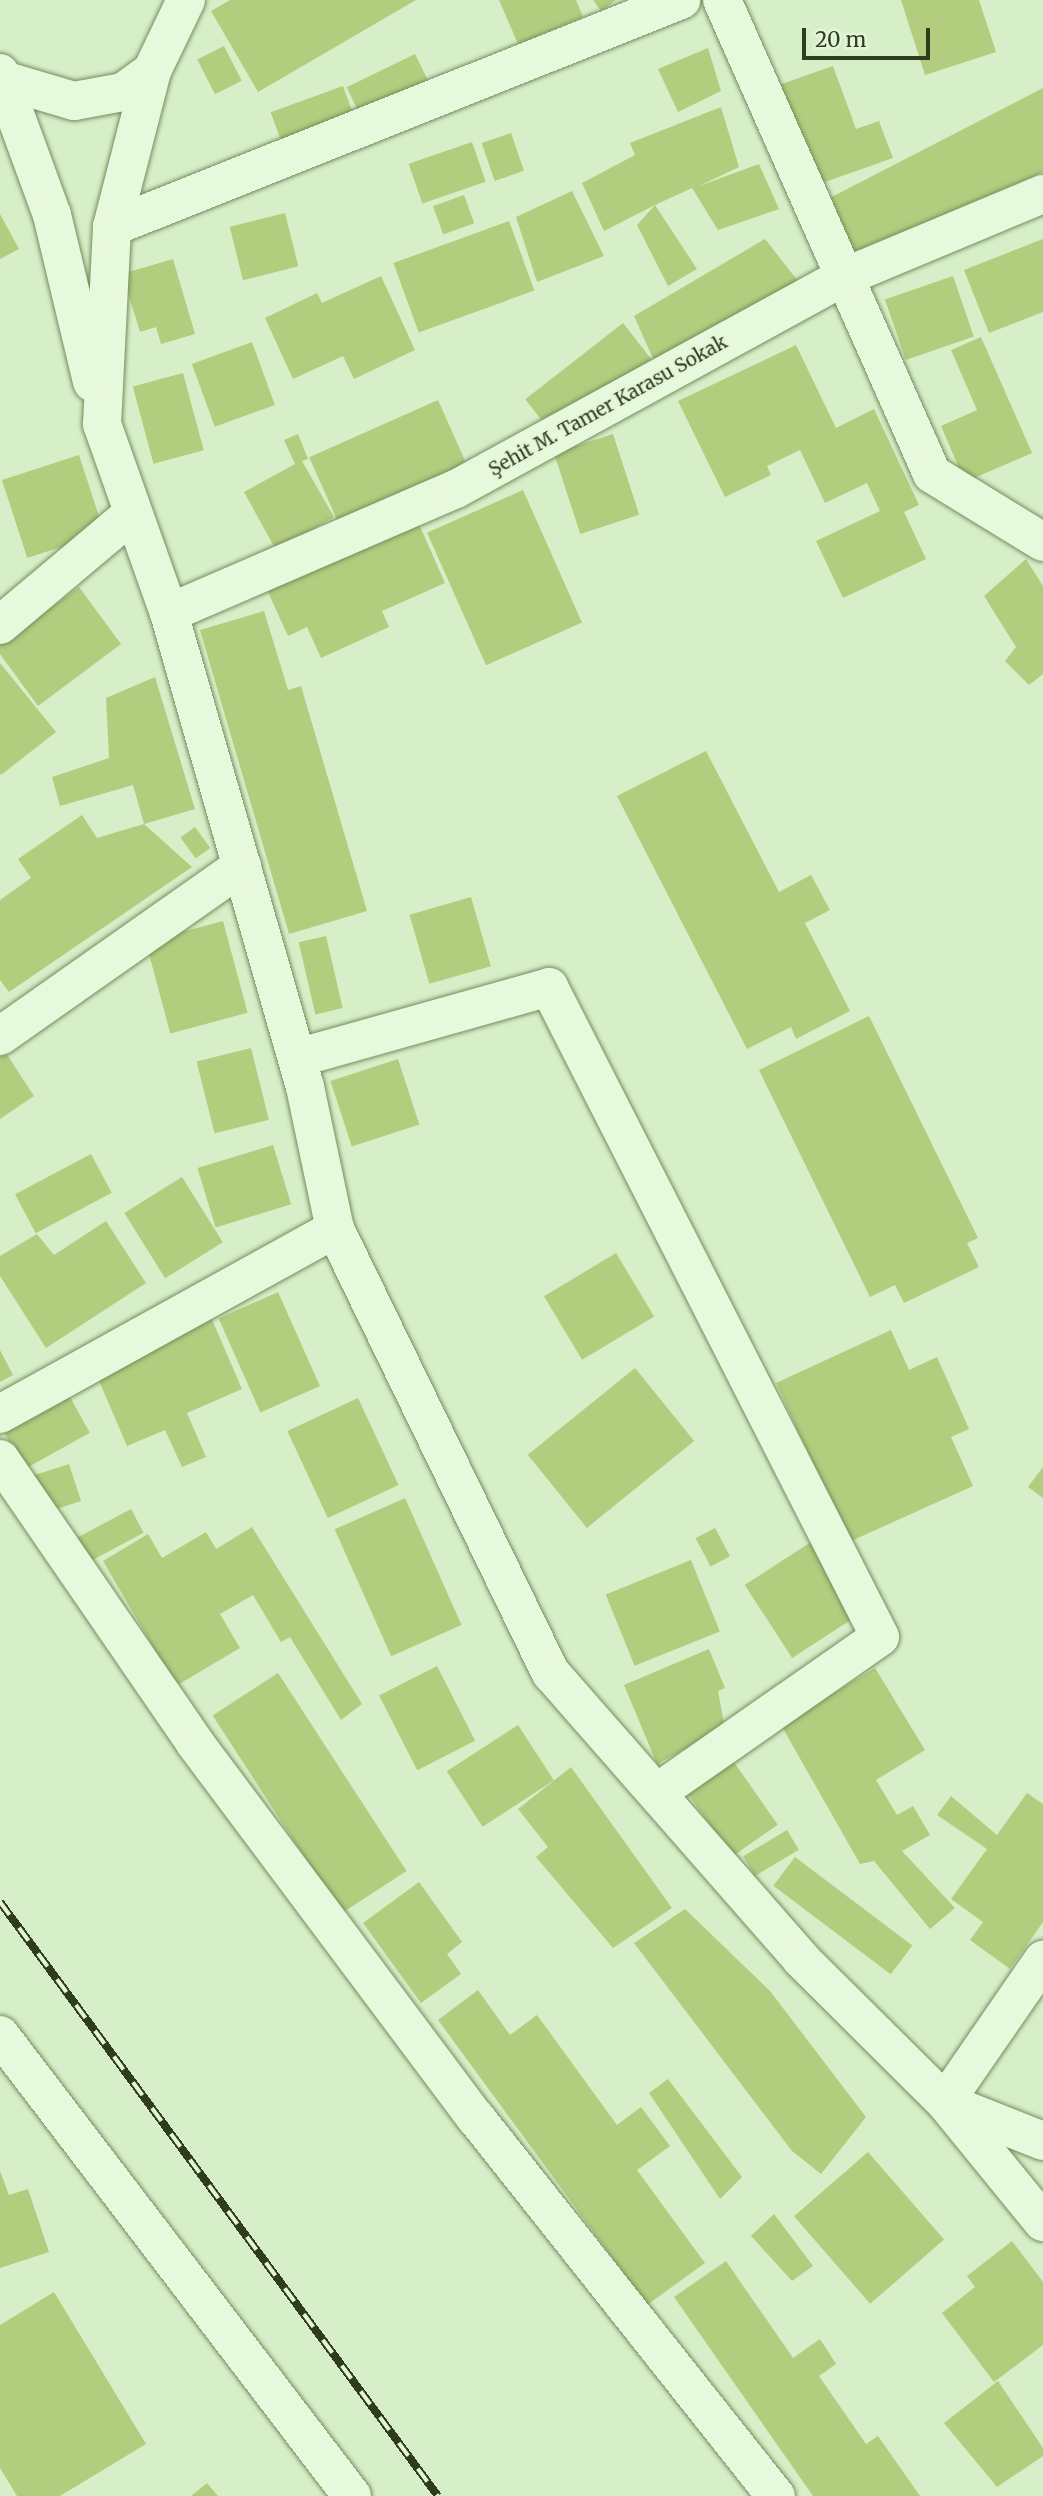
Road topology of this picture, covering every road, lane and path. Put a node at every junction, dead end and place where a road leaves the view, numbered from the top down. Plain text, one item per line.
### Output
1 (212, 0) edge
2 (681, 0) edge
3 (722, 0) edge
4 (181, 11) edge
5 (152, 71) junction
6 (4, 95) edge
7 (1043, 194) edge
8 (112, 227) junction
9 (842, 278) junction
10 (102, 424) junction
11 (133, 513) junction
12 (1043, 542) edge
13 (169, 613) junction
14 (0, 625) edge
15 (242, 866) junction
16 (0, 1035) edge
17 (297, 1058) junction
18 (335, 1229) junction
19 (0, 1414) edge
20 (0, 1459) edge
21 (658, 1792) junction
22 (1043, 1960) edge
23 (0, 2035) edge
24 (945, 2102) junction
25 (1043, 2141) edge
26 (1043, 2222) edge
27 (352, 2496) edge
28 (776, 2496) edge

1 - 4 street
2 - 8 street
3 - 9 street
4 - 5 street
5 - 6 street
5 - 8 street
6 - 10 street
7 - 9 street, Şehit M. Tamer Karasu Sokak
8 - 10 street
9 - 12 street
9 - 13 street, Şehit M. Tamer Karasu Sokak
10 - 11 street
11 - 13 street
11 - 14 street
13 - 15 street
15 - 16 street
15 - 17 street
17 - 18 street
17 - 21 street
18 - 19 street
18 - 21 street
20 - 28 street
21 - 24 street
22 - 24 street
23 - 27 street
24 - 25 street
24 - 26 street

